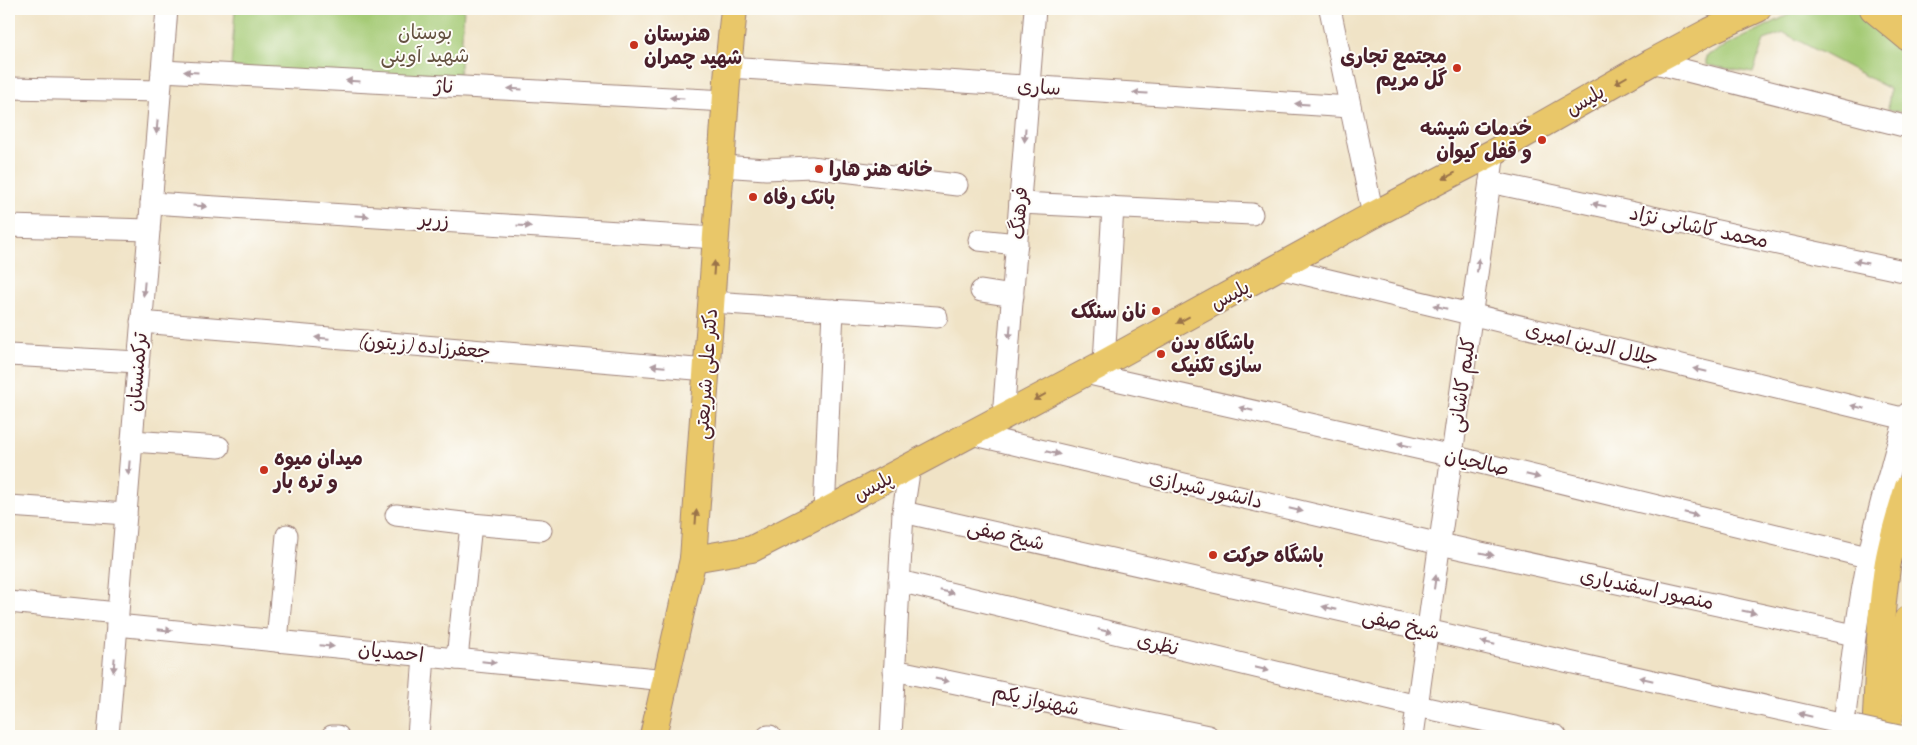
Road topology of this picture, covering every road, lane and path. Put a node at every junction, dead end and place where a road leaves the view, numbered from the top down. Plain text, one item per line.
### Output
1 (167, 9) edge
2 (734, 9) edge
3 (1035, 9) edge
4 (1330, 9) edge
5 (1731, 9) edge
6 (1758, 9) edge
7 (1873, 9) edge
8 (1710, 31) junction
9 (1908, 38) edge
10 (1652, 62) junction
11 (728, 67) junction
12 (161, 81) junction
13 (1029, 86) junction
14 (9, 88) edge
15 (726, 101) junction
16 (1350, 107) junction
17 (1908, 127) edge
18 (1494, 152) junction
19 (721, 166) junction
20 (1490, 182) junction
21 (957, 186) dead end
22 (151, 202) junction
23 (1020, 203) junction
24 (1113, 207) junction
25 (1252, 214) dead end
26 (1373, 216) junction
27 (9, 226) edge
28 (149, 230) junction
29 (716, 238) junction
30 (979, 240) dead end
31 (1016, 244) junction
32 (1279, 268) junction
33 (1908, 272) edge
34 (981, 291) dead end
35 (1012, 296) junction
36 (712, 302) junction
37 (833, 310) junction
38 (1472, 315) junction
39 (937, 317) dead end
40 (141, 322) junction
41 (9, 355) edge
42 (138, 362) junction
43 (1094, 368) junction
44 (707, 370) junction
45 (1907, 416) edge
46 (1003, 417) junction
47 (971, 434) junction
48 (132, 441) junction
49 (219, 448) dead end
50 (1452, 456) junction
51 (910, 466) junction
52 (1908, 487) edge
53 (9, 506) edge
54 (824, 512) junction
55 (903, 512) junction
56 (126, 514) junction
57 (396, 515) dead end
58 (471, 524) junction
59 (541, 530) dead end
60 (288, 536) dead end
61 (1440, 544) junction
62 (1867, 556) junction
63 (693, 559) junction
64 (899, 581) junction
65 (9, 602) edge
66 (117, 619) junction
67 (1908, 620) edge
68 (1428, 630) junction
69 (1854, 635) junction
70 (277, 641) junction
71 (424, 656) junction
72 (457, 659) junction
73 (894, 670) junction
74 (661, 679) junction
75 (1417, 706) junction
76 (1857, 729) edge
77 (108, 736) edge
78 (332, 736) edge
79 (338, 736) edge
80 (418, 736) edge
81 (643, 736) edge
82 (653, 736) edge
83 (891, 736) edge
84 (1208, 736) edge
85 (1413, 736) edge
86 (1556, 736) edge
87 (1885, 736) edge
88 (1899, 736) edge

1 - 12 street, ترکمنستان
2 - 11 main road, دکتر علی شریعتی
3 - 13 street, فرهنگ
4 - 16 street
5 - 8 main road
6 - 8 main road, پلیس
7 - 9 main road
8 - 10 main road, پلیس
10 - 17 street
10 -> 18 main road, پلیس
11 - 13 street, ساری
11 - 15 main road, دکتر علی شریعتی
12 - 14 street, ناژ
15 -> 12 street, ناژ
12 -> 22 street, ترکمنستان
16 -> 13 street, ساری
13 -> 23 street, فرهنگ
15 - 19 main road, دکتر علی شریعتی
16 - 26 street
18 - 20 street, کلیم کاشانی
18 -> 26 main road, پلیس
19 - 21 street
19 - 29 main road, دکتر علی شریعتی
33 -> 20 street, محمد کاشانی نژاد
38 -> 20 street, کلیم کاشانی
22 - 28 street, ترکمنستان
22 -> 29 street, زریر
23 - 24 street
23 - 31 street, فرهنگ
24 - 25 street
24 - 43 street
26 - 32 main road, پلیس
27 - 28 street
28 -> 40 street, ترکمنستان
36 -> 29 main road, دکتر علی شریعتی
30 - 31 street
31 - 35 street, فرهنگ
38 -> 32 street, جلال الدین امیری
32 -> 43 main road, پلیس
34 - 35 street
35 -> 46 street, فرهنگ
36 - 37 street
36 - 44 main road, دکتر علی شریعتی
37 - 39 street
37 - 54 street
45 -> 38 street, جلال الدین امیری
38 - 50 street, کلیم کاشانی
40 - 42 street, ترکمنستان
44 -> 40 street, جعفرزاده (زیتون)
41 - 42 street
42 - 48 street, ترکمنستان
43 -> 46 main road, پلیس
50 -> 43 street, صالحیان
63 -> 44 main road, دکتر علی شریعتی
45 - 62 street
46 - 47 main road, پلیس
47 - 51 main road, پلیس
47 -> 61 street, دانشور شیرازی
48 - 49 street
48 -> 56 street, ترکمنستان
50 - 61 street, کلیم کاشانی
50 -> 62 street, صالحیان
51 - 54 main road, پلیس
51 - 55 street
52 - 76 main road
53 - 56 street
54 - 63 main road, پلیس
55 - 64 street
68 -> 55 street, شیخ صفی
56 - 66 street, ترکمنستان
57 - 58 street
58 - 59 street
58 - 72 street
60 - 70 street
68 -> 61 street, کلیم کاشانی
61 -> 69 street, منصور اسفندیاری
62 - 69 street
63 - 74 main road, دکتر علی شریعتی
64 - 73 street
64 -> 75 street, نظری
65 - 66 street, احمدیان
66 -> 70 street, احمدیان
66 -> 77 street, ترکمنستان
67 - 87 highway
68 - 75 street, کلیم کاشانی
76 -> 68 street, شیخ صفی
69 - 76 street
70 -> 71 street, احمدیان
71 - 72 street, احمدیان
71 - 80 street
72 -> 74 street, احمدیان
73 - 83 street
73 -> 84 street, شهنواز یکم
74 - 81 street
74 - 82 main road, دکتر علی شریعتی
75 - 85 street, کلیم کاشانی
75 - 86 street, نظری
76 - 88 street, شیخ صفی, bridge
78 - 79 street

